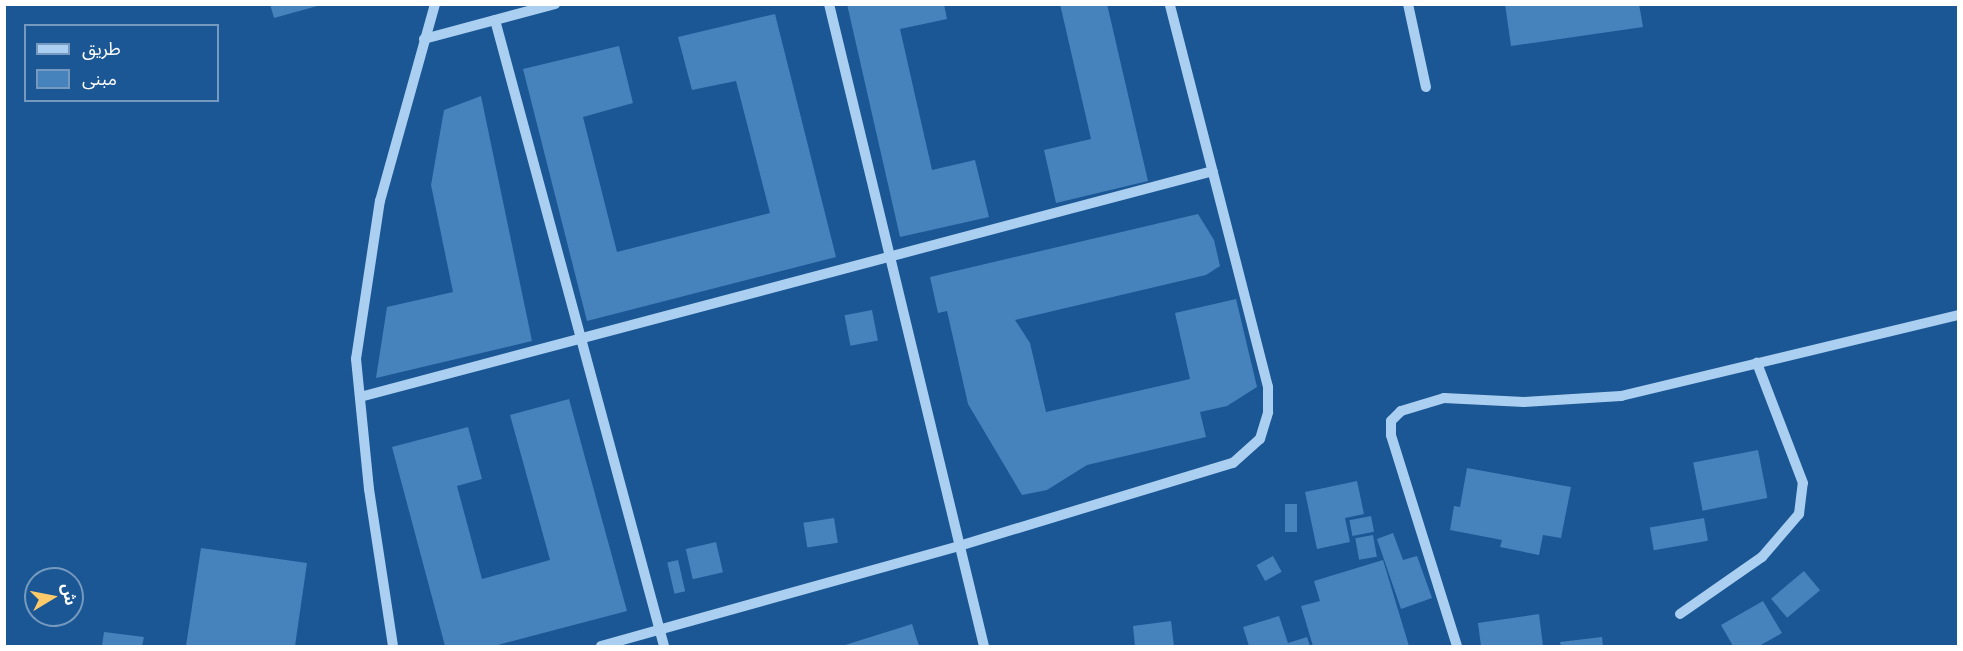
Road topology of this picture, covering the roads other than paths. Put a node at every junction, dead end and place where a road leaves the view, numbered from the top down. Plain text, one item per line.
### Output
1 (435, 4) edge
2 (555, 4) edge
3 (829, 4) edge
4 (1170, 4) edge
5 (1407, 4) edge
6 (495, 20) junction
7 (424, 39) junction
8 (1426, 87) dead end
9 (1213, 171) junction
10 (890, 257) junction
11 (1959, 315) edge
12 (581, 339) junction
13 (1757, 363) junction
14 (360, 397) junction
15 (959, 546) junction
16 (1680, 614) dead end
17 (660, 632) junction
18 (393, 646) edge
19 (601, 646) edge
20 (664, 646) edge
21 (984, 646) edge
22 (1457, 646) edge

1 - 7 street
2 - 6 street
3 - 10 street
4 - 9 street
5 - 8 street
6 - 7 street
6 - 12 street
7 - 14 street
9 - 10 street
9 - 15 street
10 - 12 street
10 - 15 street
11 - 13 street
12 - 14 street
12 - 17 street
13 - 16 street
13 - 22 street
14 - 18 street
15 - 17 street
15 - 21 street
17 - 19 street
17 - 20 street

